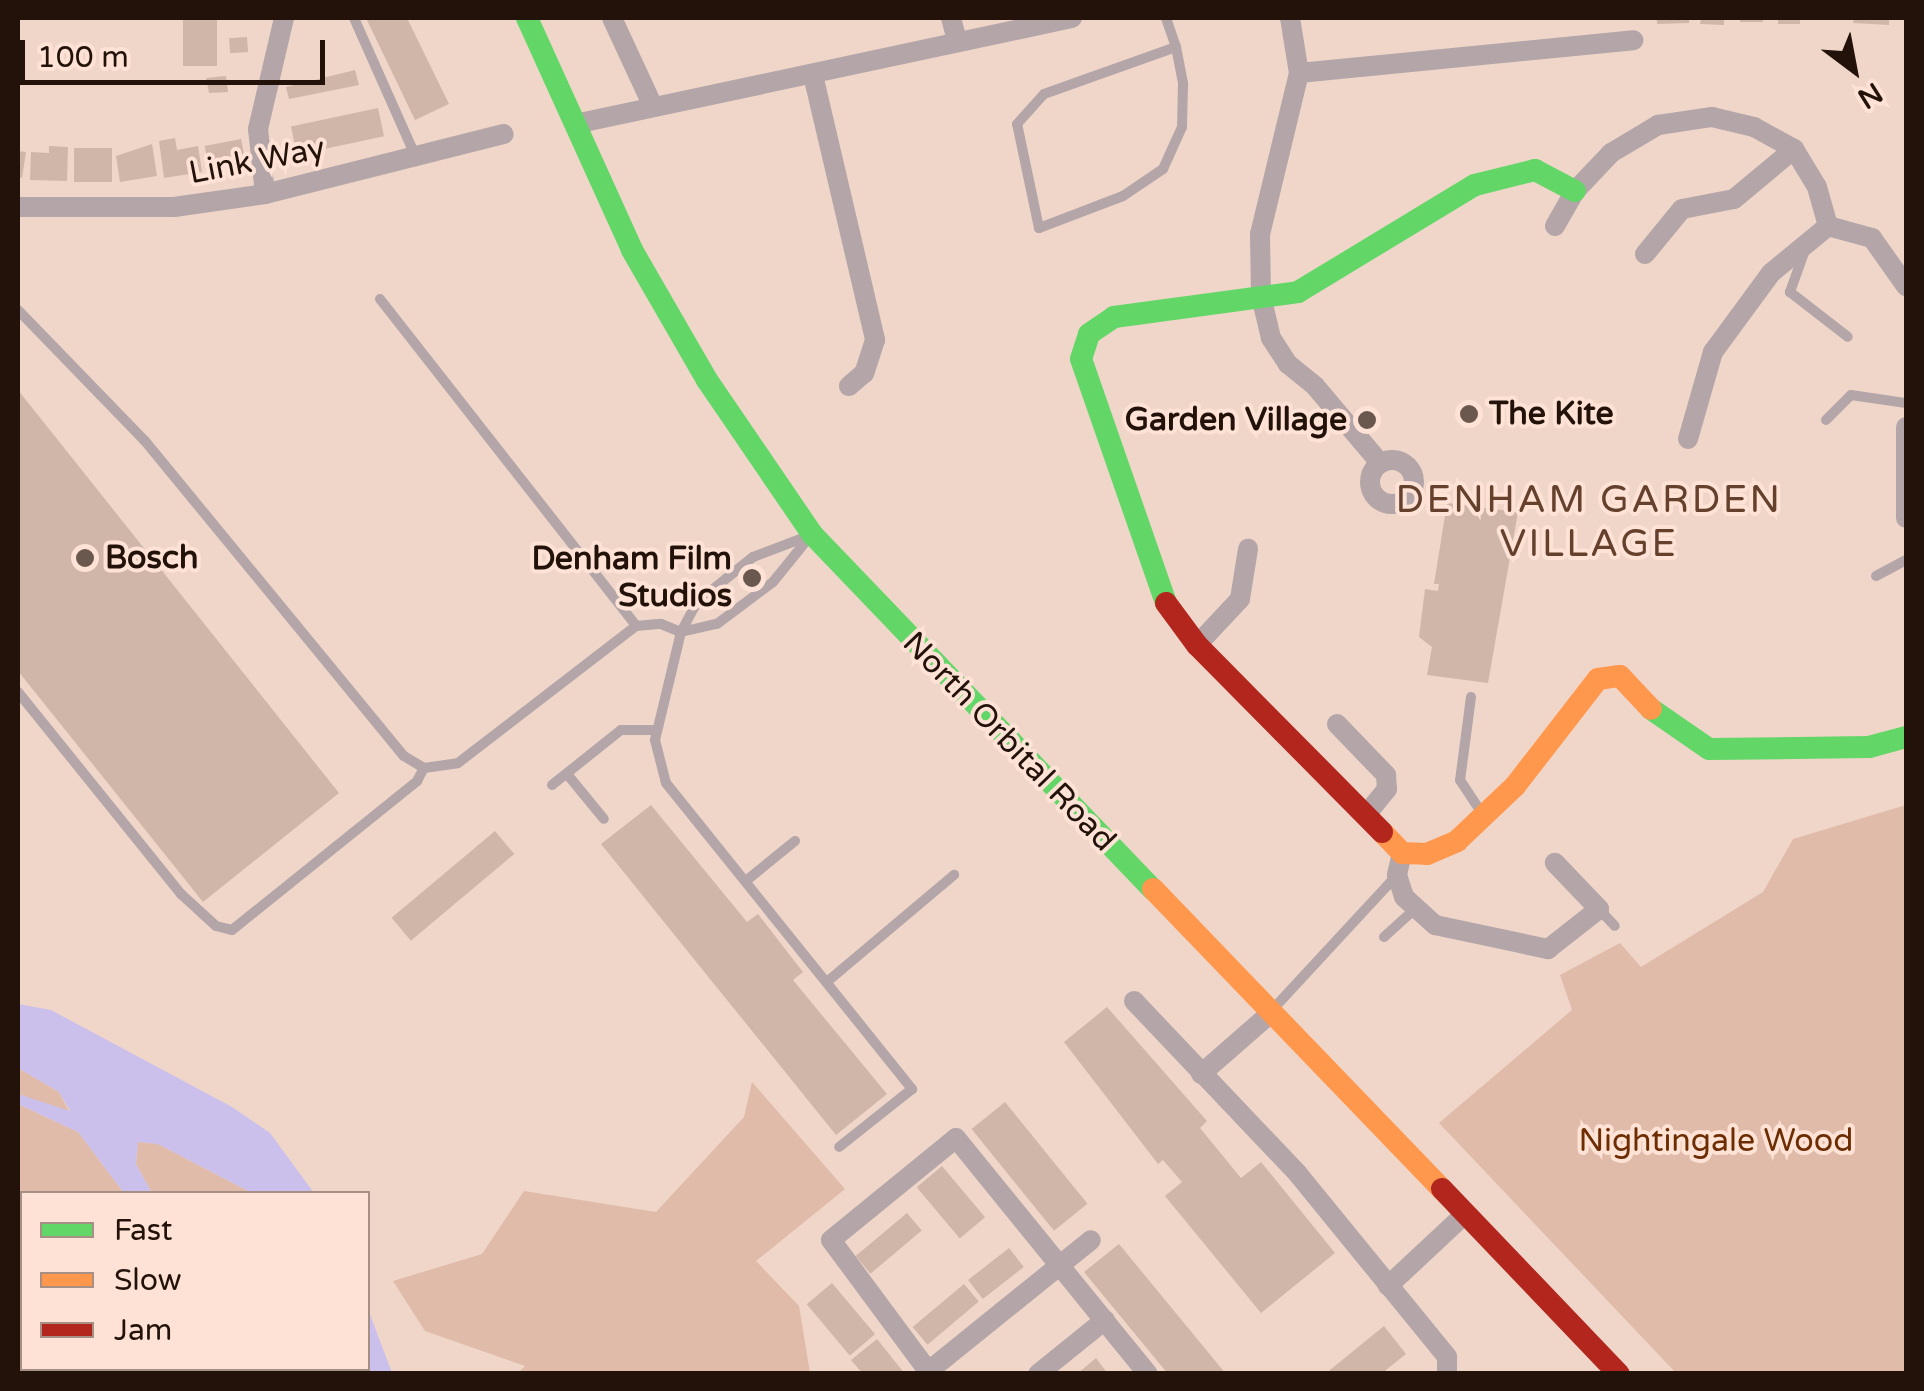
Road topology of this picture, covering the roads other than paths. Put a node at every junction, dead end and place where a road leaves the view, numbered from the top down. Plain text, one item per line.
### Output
1 (284, 18) edge
2 (354, 18) edge
3 (527, 18) edge
4 (612, 18) edge
5 (951, 18) edge
6 (1072, 18) edge
7 (1166, 18) edge
8 (1290, 18) edge
9 (1633, 40) dead end
10 (956, 41) junction
11 (1176, 47) junction
12 (1299, 73) junction
13 (813, 74) junction
14 (652, 104) junction
15 (574, 124) junction
16 (504, 134) dead end
17 (1794, 149) junction
18 (416, 157) junction
19 (1576, 191) junction
20 (266, 194) junction
21 (18, 207) edge
22 (1554, 226) dead end
23 (1828, 226) junction
24 (1807, 244) junction
25 (1645, 254) dead end
26 (1906, 286) edge
27 (1260, 296) junction
28 (380, 299) dead end
29 (18, 310) edge
30 (1848, 337) dead end
31 (849, 386) dead end
32 (1906, 403) edge
33 (1826, 420) dead end
34 (1906, 427) edge
35 (1688, 440) dead end
36 (1380, 464) dead end
37 (1906, 518) edge
38 (812, 534) junction
39 (1248, 549) dead end
40 (1906, 560) edge
41 (1876, 576) dead end
42 (636, 626) junction
43 (682, 632) junction
44 (1197, 645) junction
45 (18, 692) edge
46 (1471, 697) dead end
47 (1338, 724) dead end
48 (657, 730) junction
49 (1906, 738) edge
50 (424, 768) junction
51 (567, 774) junction
52 (552, 785) dead end
53 (1366, 815) junction
54 (1484, 816) junction
55 (604, 819) dead end
56 (795, 841) dead end
57 (1555, 862) dead end
58 (1400, 864) junction
59 (954, 876) dead end
60 (747, 880) junction
61 (1416, 908) junction
62 (1600, 909) junction
63 (1615, 926) dead end
64 (1384, 937) dead end
65 (828, 981) junction
66 (1134, 1001) dead end
67 (1270, 1013) junction
68 (1201, 1074) junction
69 (839, 1148) dead end
70 (1464, 1214) junction
71 (1091, 1240) dead end
72 (1060, 1265) junction
73 (1388, 1286) junction
74 (1104, 1320) junction
75 (927, 1372) edge
76 (1038, 1374) edge
77 (1148, 1374) edge
78 (1447, 1374) edge
79 (1619, 1374) edge

1 - 20 street
2 - 18 lane
3 - 15 street, North Orbital Road
4 - 14 street
5 - 10 street
6 - 10 street
7 - 11 lane
8 - 12 street
9 - 12 street
10 - 13 street
11 - 11 lane
12 - 27 street
13 - 14 street
13 - 31 street
14 - 15 street
15 - 38 street, North Orbital Road
16 - 18 street, Link Way
17 - 19 street
17 - 23 street
17 - 25 street
18 - 20 street, Link Way
19 - 22 street
19 - 27 street
20 - 21 street, Link Way
23 - 24 street
23 - 26 street
24 - 30 lane
24 - 35 street
27 - 36 street
27 - 44 street
28 - 42 lane
29 - 50 lane
32 - 33 lane
34 - 37 street
38 - 43 lane
38 - 43 lane
38 - 67 street, North Orbital Road
39 - 44 street
40 - 41 lane
42 - 43 lane
42 - 50 lane
43 - 48 lane
44 - 53 street
45 - 50 lane
46 - 54 lane
47 - 53 street
48 - 51 lane
48 - 60 lane
49 - 54 street
51 - 52 lane
51 - 55 lane
53 - 58 street
54 - 58 street
56 - 60 lane
57 - 62 street
58 - 61 street
58 - 67 lane
59 - 65 lane
60 - 65 lane
61 - 62 street
61 - 64 lane
62 - 63 lane
65 - 69 lane
66 - 68 street
67 - 68 street
67 - 70 street, North Orbital Road
68 - 73 street
70 - 73 street
70 - 79 street, North Orbital Road
71 - 72 street
72 - 74 street
72 - 75 street
72 - 75 street
73 - 78 street
74 - 76 street
74 - 77 street

